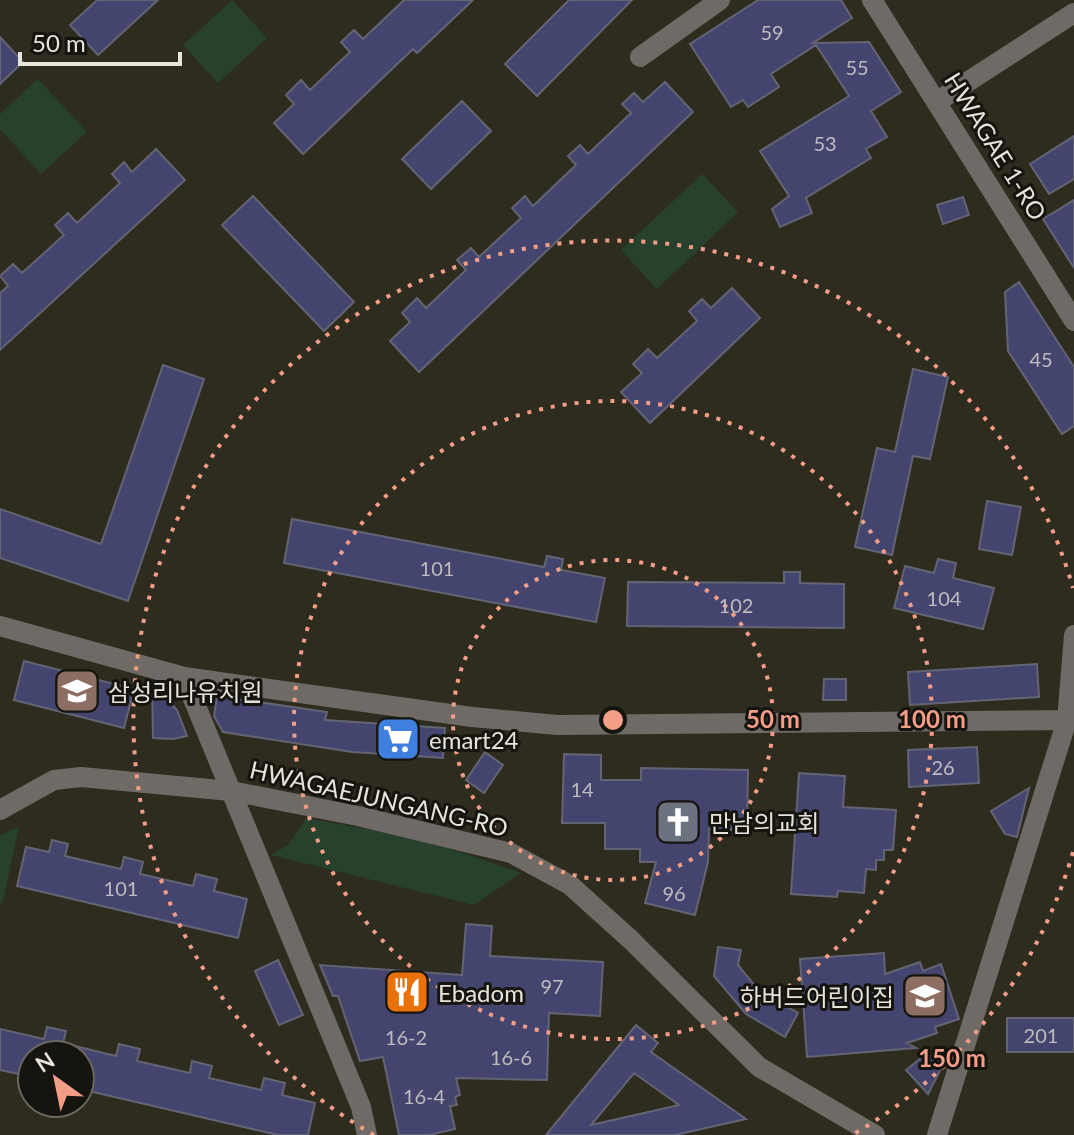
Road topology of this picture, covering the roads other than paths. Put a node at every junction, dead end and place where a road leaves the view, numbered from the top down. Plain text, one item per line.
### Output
1 (720, 0) edge
2 (872, 0) edge
3 (1074, 13) edge
4 (640, 57) dead end
5 (938, 101) junction
6 (1074, 321) edge
7 (0, 626) edge
8 (1074, 635) edge
9 (184, 677) junction
10 (1067, 720) junction
11 (231, 791) junction
12 (0, 810) edge
13 (367, 1135) edge
14 (875, 1135) edge
15 (937, 1135) edge

1 - 4 street
2 - 5 street, HWAGAE 1-RO
3 - 5 street
5 - 6 street, HWAGAE 1-RO
7 - 9 street
8 - 10 street
9 - 10 street
9 - 11 street, HWAGAEJUNGANG-RO
10 - 15 street
11 - 12 street
11 - 13 street
11 - 14 street, HWAGAEJUNGANG-RO

